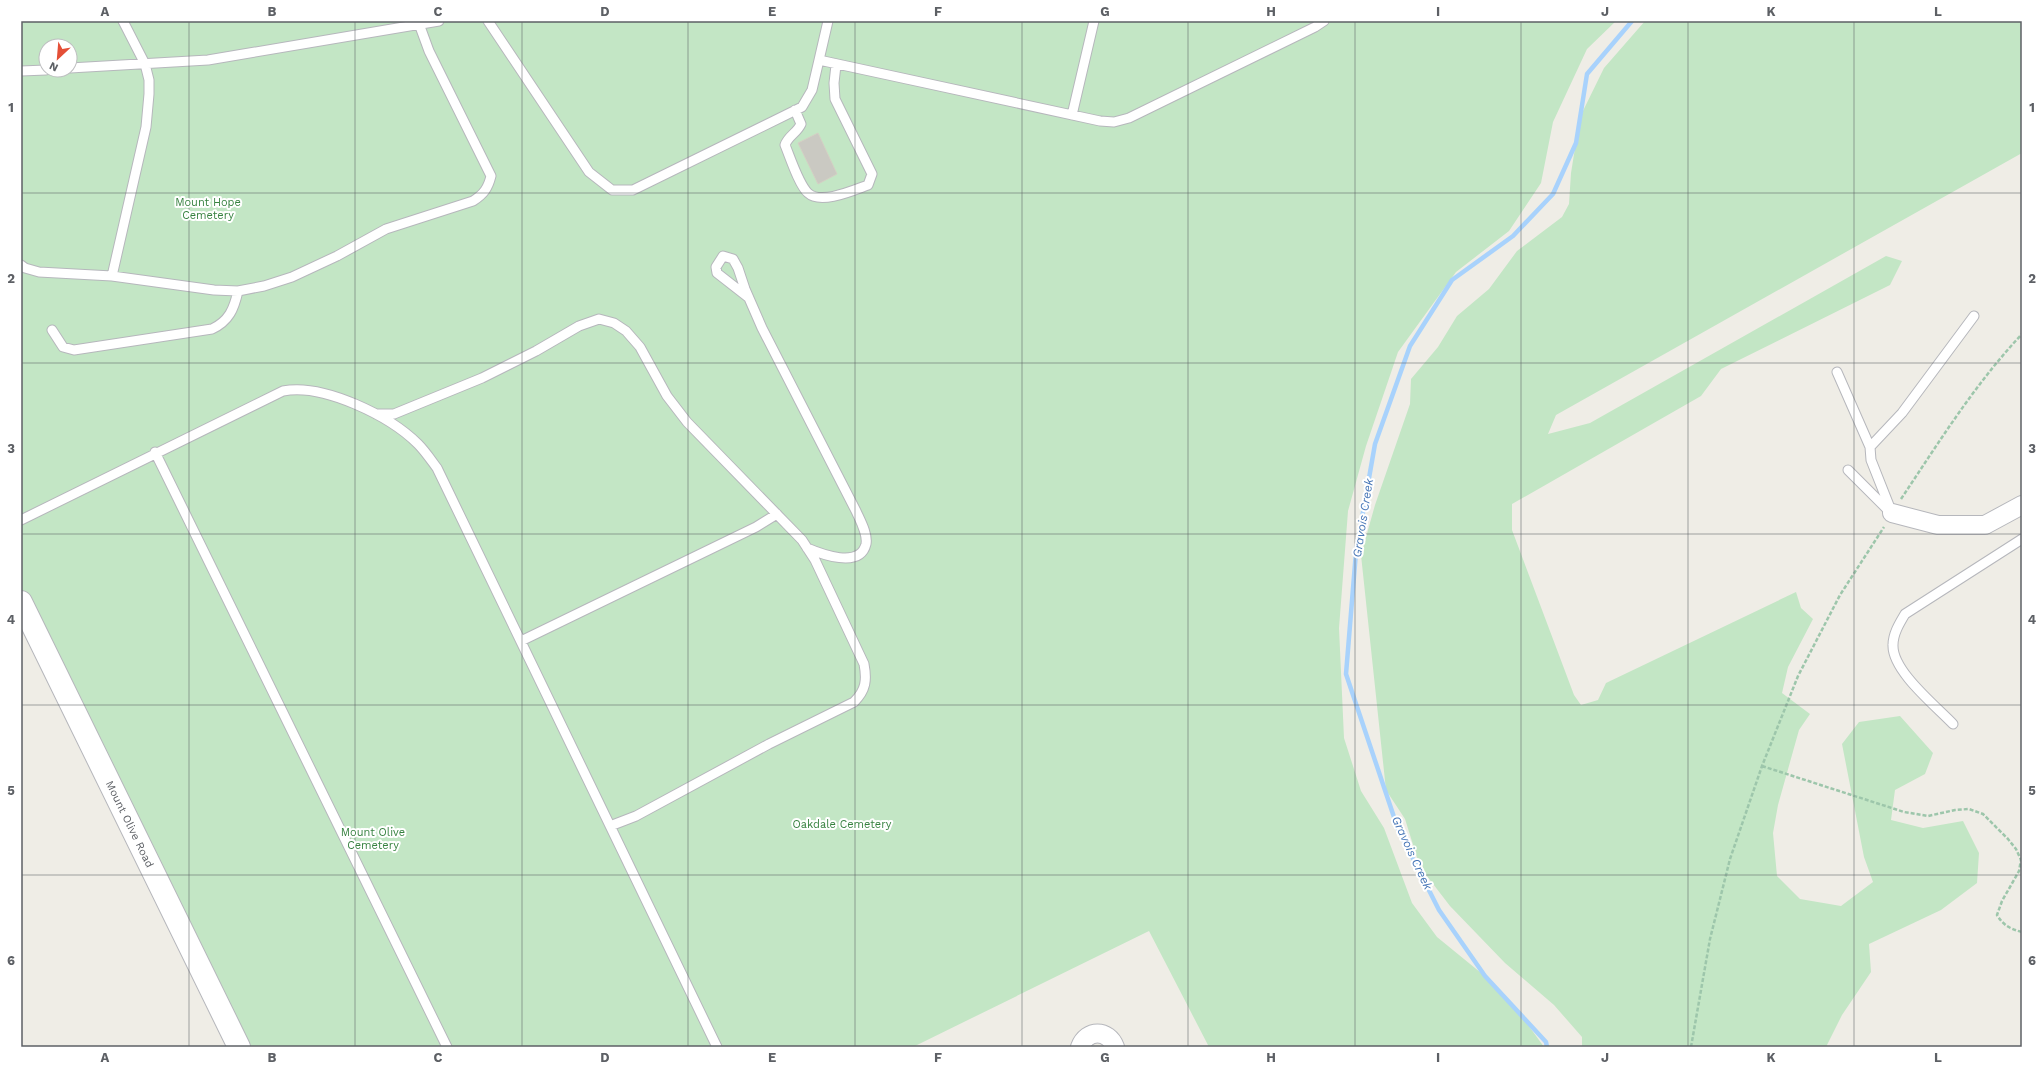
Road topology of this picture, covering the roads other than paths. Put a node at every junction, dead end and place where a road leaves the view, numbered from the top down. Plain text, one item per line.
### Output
1 (123, 21) edge
2 (439, 21) edge
3 (488, 21) edge
4 (828, 21) edge
5 (1094, 21) edge
6 (1324, 21) edge
7 (418, 23) edge
8 (820, 60) junction
9 (145, 64) junction
10 (836, 65) junction
11 (78, 68) edge
12 (38, 70) edge
13 (21, 71) edge
14 (795, 110) junction
15 (1072, 115) junction
16 (21, 265) edge
17 (112, 276) junction
18 (238, 291) junction
19 (749, 298) dead end
20 (1974, 316) dead end
21 (52, 330) dead end
22 (1837, 372) dead end
23 (374, 414) junction
24 (1870, 447) junction
25 (155, 452) junction
26 (1848, 470) dead end
27 (2022, 505) edge
28 (1893, 512) junction
29 (777, 514) junction
30 (21, 520) edge
31 (2022, 539) edge
32 (807, 548) junction
33 (21, 602) edge
34 (521, 641) junction
35 (1953, 724) dead end
36 (610, 826) junction
37 (239, 1047) edge
38 (447, 1047) edge
39 (717, 1047) edge
40 (1080, 1047) edge
41 (1115, 1047) edge

1 - 9 lane
2 - 7 lane
3 - 14 lane
4 - 8 lane
5 - 15 lane
6 - 15 lane
7 - 9 lane
7 - 18 lane
8 - 10 lane
8 - 14 lane
9 - 11 lane
9 - 17 lane
10 - 14 lane
10 - 15 lane
12 - 13 lane
16 - 17 lane
17 - 18 lane
18 - 21 lane
19 - 32 lane
20 - 24 lane
22 - 24 lane
23 - 25 lane
23 - 29 lane
23 - 34 lane
24 - 28 lane
25 - 30 lane
25 - 38 lane
26 - 28 lane
27 - 28 street
29 - 32 lane
29 - 34 lane
31 - 35 lane
32 - 36 lane
33 - 37 street, Mount Olive Road
34 - 36 lane
36 - 39 lane
40 - 41 street

